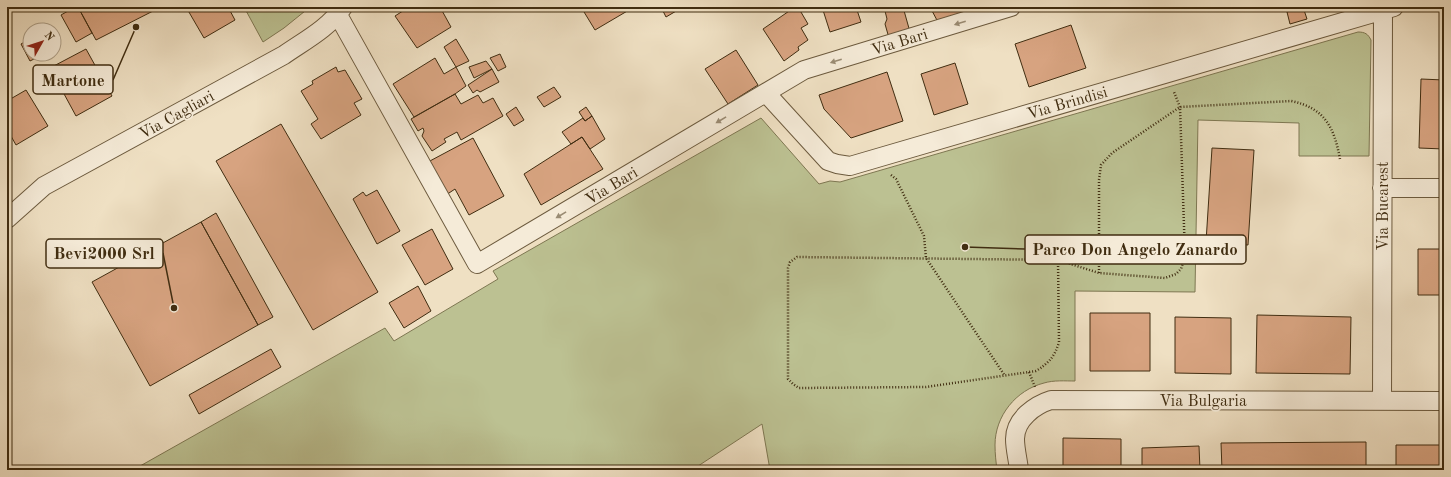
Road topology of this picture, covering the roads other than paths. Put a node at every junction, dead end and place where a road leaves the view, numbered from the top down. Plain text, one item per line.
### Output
1 (1011, 7) edge
2 (1388, 9) edge
3 (340, 11) edge
4 (766, 93) junction
5 (1382, 188) junction
6 (1444, 188) edge
7 (7, 219) edge
8 (1382, 401) junction
9 (1444, 401) edge
10 (1019, 470) edge

1 -> 4 street, Via Bari
2 - 4 street, Via Brindisi
2 - 5 street, Via Bucarest
4 -> 3 street, Via Bari
3 - 7 street, Via Cagliari
5 - 6 street
5 - 8 street, Via Bucarest
8 - 9 street, Via Bulgaria
8 - 10 street, Via Bulgaria

